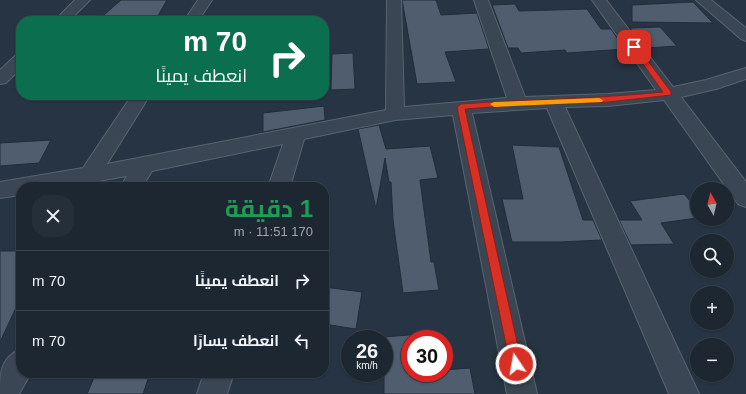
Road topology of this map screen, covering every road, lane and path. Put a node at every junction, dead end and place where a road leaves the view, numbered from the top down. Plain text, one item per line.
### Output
1 (82, 0) edge
2 (204, 0) edge
3 (394, 0) edge
4 (481, 0) edge
5 (599, 0) edge
6 (703, 0) edge
7 (66, 16) edge
8 (194, 16) edge
9 (746, 36) edge
10 (11, 64) edge
11 (746, 73) edge
12 (0, 79) edge
13 (668, 94) junction
14 (139, 100) edge
15 (518, 102) junction
16 (554, 102) junction
17 (461, 107) junction
18 (395, 114) junction
19 (295, 136) junction
20 (145, 165) junction
21 (89, 174) junction
22 (44, 182) edge
23 (135, 182) edge
24 (281, 182) edge
25 (16, 187) edge
26 (0, 190) edge
27 (746, 198) edge
28 (16, 372) edge
29 (217, 378) edge
30 (2, 394) edge
31 (212, 394) edge
32 (522, 394) edge
33 (684, 394) edge

1 - 7 street
2 - 8 street
3 - 18 street
4 - 15 street
5 - 13 street
6 - 9 street
10 - 12 street
11 - 13 street
13 - 16 street
13 - 27 street
14 - 21 street
15 - 16 street
15 - 17 street
16 - 33 street
17 - 18 street
17 - 32 street
18 - 19 street
19 - 20 street
19 - 24 street
20 - 21 street
20 - 23 street
21 - 22 street
25 - 26 street
28 - 30 street
29 - 31 street

